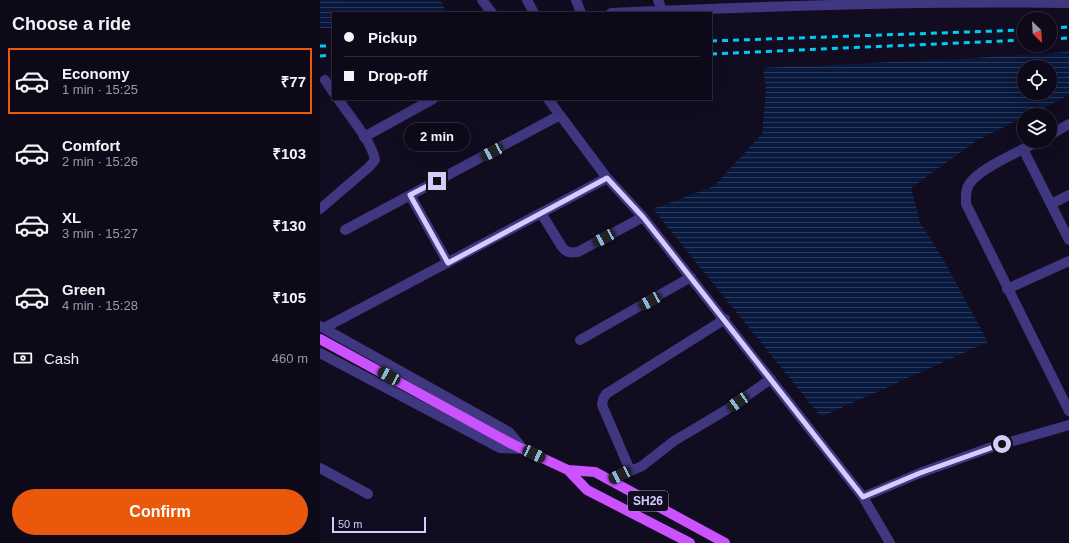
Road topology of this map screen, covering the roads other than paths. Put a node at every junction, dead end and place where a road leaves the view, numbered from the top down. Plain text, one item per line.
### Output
1 (482, 0) edge
2 (527, 0) edge
3 (576, 0) edge
4 (658, 0) edge
5 (936, 1) edge
6 (1008, 1) edge
7 (800, 2) edge
8 (867, 2) edge
9 (1069, 3) edge
10 (491, 12) edge
11 (533, 12) edge
12 (581, 12) edge
13 (662, 12) edge
14 (325, 80) dead end
15 (332, 90) edge
16 (339, 100) edge
17 (431, 100) edge
18 (549, 100) edge
19 (560, 115) junction
20 (1069, 124) edge
21 (1057, 131) edge
22 (364, 137) junction
23 (1024, 149) joint
24 (607, 178) junction
25 (410, 195) junction
26 (1069, 195) edge
27 (1051, 204) junction
28 (320, 209) edge
29 (541, 213) junction
30 (643, 217) junction
31 (344, 230) dead end
32 (1069, 240) edge
33 (1069, 261) edge
34 (448, 263) junction
35 (691, 277) junction
36 (1008, 289) junction
37 (725, 320) junction
38 (322, 327) edge
39 (320, 339) edge
40 (580, 340) dead end
41 (320, 353) edge
42 (771, 379) junction
43 (1069, 411) edge
44 (1069, 425) edge
45 (523, 449) junction
46 (320, 468) edge
47 (568, 470) junction
48 (630, 470) junction
49 (610, 480) junction
50 (368, 494) dead end
51 (863, 497) junction
52 (690, 543) edge
53 (725, 543) edge
54 (890, 543) edge

1 - 10 street
2 - 11 street
3 - 12 street
4 - 13 street
5 - 6 street
5 - 8 street
6 - 9 street
7 - 8 street
7 - 13 street
14 - 15 street
16 - 22 street
17 - 22 street
18 - 19 street
19 - 24 street
19 - 25 street
20 - 21 street
22 - 28 street
23 - 27 street
23 - 36 street
24 - 29 street
24 - 30 street
25 - 31 street
25 - 34 street
26 - 27 street
27 - 32 street
29 - 30 street
29 - 34 street
30 - 35 street
33 - 36 street
34 - 38 street
35 - 37 street
35 - 40 street
36 - 43 street
37 - 42 street
37 - 48 street
38 - 45 street
39 - 45 main road, SH26
41 - 45 street
42 - 48 street
42 - 51 street
44 - 51 street
45 - 47 main road, SH26
46 - 50 street
47 - 49 main road, SH26
47 - 52 main road, SH26
48 - 49 street
49 - 53 main road, SH26
51 - 54 street

